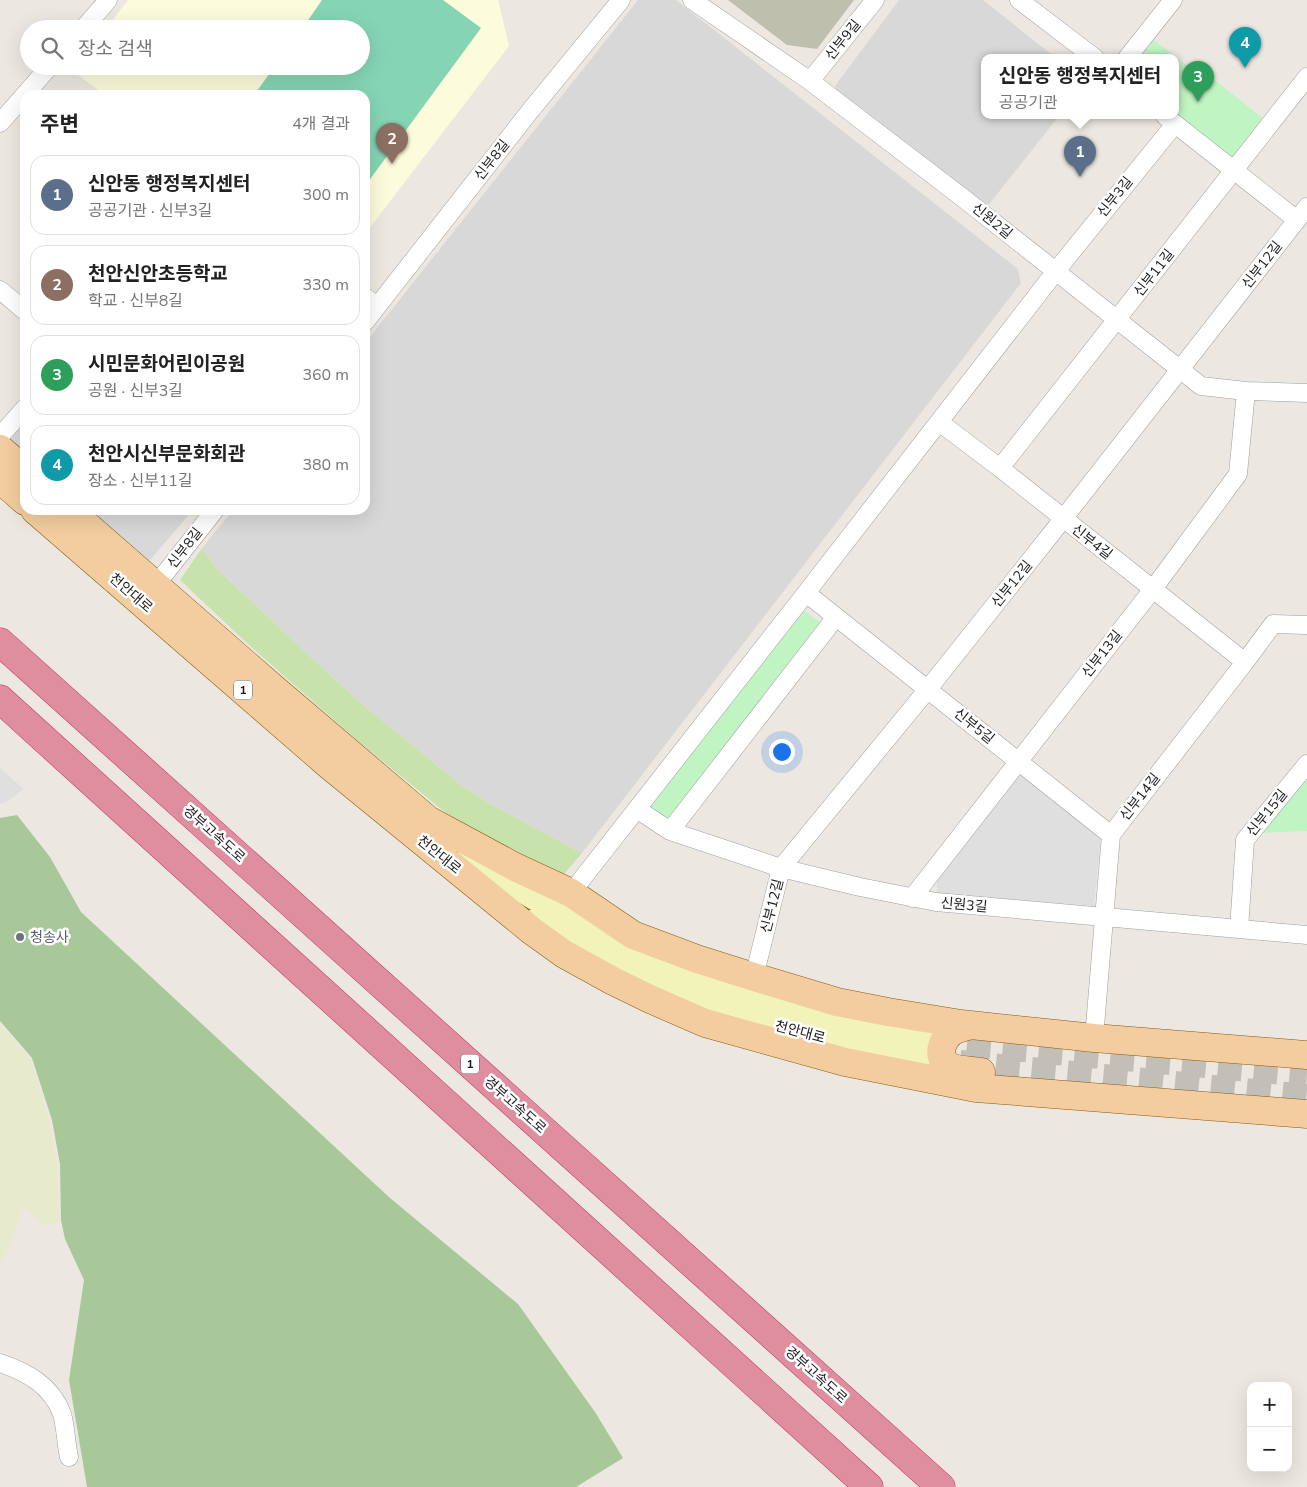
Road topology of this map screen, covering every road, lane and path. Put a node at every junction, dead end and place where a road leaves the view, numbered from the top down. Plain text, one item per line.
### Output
1 (108, 0) edge
2 (621, 0) edge
3 (692, 0) edge
4 (875, 0) edge
5 (1019, 0) edge
6 (1172, 0) edge
7 (91, 20) edge
8 (1090, 54) edge
9 (1130, 54) edge
10 (42, 75) edge
11 (1307, 77) edge
12 (810, 81) junction
13 (29, 90) edge
14 (20, 100) edge
15 (1170, 120) edge
16 (0, 123) edge
17 (1233, 170) junction
18 (1302, 214) edge
19 (1056, 271) junction
20 (0, 290) edge
21 (371, 302) edge
22 (20, 307) edge
23 (1117, 320) junction
24 (1180, 370) junction
25 (1246, 391) junction
26 (1307, 393) edge
27 (20, 414) edge
28 (939, 422) junction
29 (0, 436) edge
30 (0, 449) edge
31 (20, 467) edge
32 (1000, 468) junction
33 (0, 479) edge
34 (20, 497) edge
35 (41, 515) edge
36 (75, 515) edge
37 (211, 515) edge
38 (1063, 519) junction
39 (155, 586) junction
40 (1153, 589) junction
41 (806, 594) junction
42 (836, 616) junction
43 (1307, 625) edge
44 (0, 642) edge
45 (1245, 662) junction
46 (928, 689) junction
47 (0, 699) edge
48 (1019, 762) junction
49 (1307, 764) edge
50 (637, 809) junction
51 (428, 820) junction
52 (670, 831) junction
53 (1111, 834) junction
54 (452, 867) junction
55 (781, 868) junction
56 (571, 893) junction
57 (912, 898) junction
58 (1104, 916) junction
59 (1239, 929) junction
60 (1307, 935) edge
61 (754, 977) junction
62 (971, 1025) junction
63 (1094, 1038) junction
64 (1307, 1055) edge
65 (1163, 1104) junction
66 (1307, 1114) edge
67 (0, 1363) edge
68 (69, 1458) dead end
69 (869, 1487) edge
70 (941, 1487) edge

1 - 7 street
2 - 21 street, 신부8길
3 - 12 street, 신원2길
4 - 12 street, 신부9길
5 - 8 street
6 - 9 street
10 - 13 street
11 - 17 street, 신부11길
12 - 19 street, 신원2길
14 - 16 street
15 - 17 street, 신부3길
15 - 19 street, 신부3길
17 - 18 street, 신부3길
17 - 23 street, 신부11길
18 - 24 street, 신부12길
19 - 23 street, 신원2길
19 - 28 street, 신부3길
20 - 22 street
23 - 24 street, 신원2길
23 - 32 street, 신부11길
24 - 25 street, 신원2길
24 - 38 street, 신부12길
25 - 26 street, 신원2길
25 - 40 street, 신부13길
27 - 29 street
28 - 32 street, 신부4길
28 - 41 street, 신부3길
30 - 31 main road
32 - 38 street, 신부4길
33 - 34 main road
35 - 54 main road, 천안대로 / 1
36 - 39 main road, 천안대로 / 1
37 - 39 street, 신부8길
38 - 40 street, 신부4길
38 - 46 street, 신부12길
39 - 51 main road, 천안대로 / 1
40 - 45 street, 신부4길
40 - 48 street, 신부13길
41 - 42 street, 신부5길
41 - 50 street, 신부3길
42 - 46 street, 신부5길
42 - 52 street
43 - 45 street, 신부14길
44 - 70 highway, 경부고속도로 / 1
45 - 53 street, 신부14길
46 - 48 street, 신부5길
46 - 55 street, 신부12길
47 - 69 highway
48 - 53 street, 신부5길
48 - 57 street, 신부13길
49 - 59 street, 신부15길
50 - 52 street, 신원3길
50 - 56 street, 신부3길
51 - 54 main road, 천안대로
51 - 56 main road, 1
52 - 55 street, 신원3길
53 - 58 street, 신부14길
54 - 65 main road, 1
55 - 57 street, 신원3길
55 - 61 street, 신부12길
56 - 61 main road, 1
57 - 58 street, 신원3길
58 - 59 street, 신원3길
58 - 63 street, 신부14길
59 - 60 street, 신원3길
61 - 62 main road, 1
62 - 63 main road, 1
62 - 65 main road
63 - 64 main road, 1
65 - 66 main road, 1
67 - 68 street

